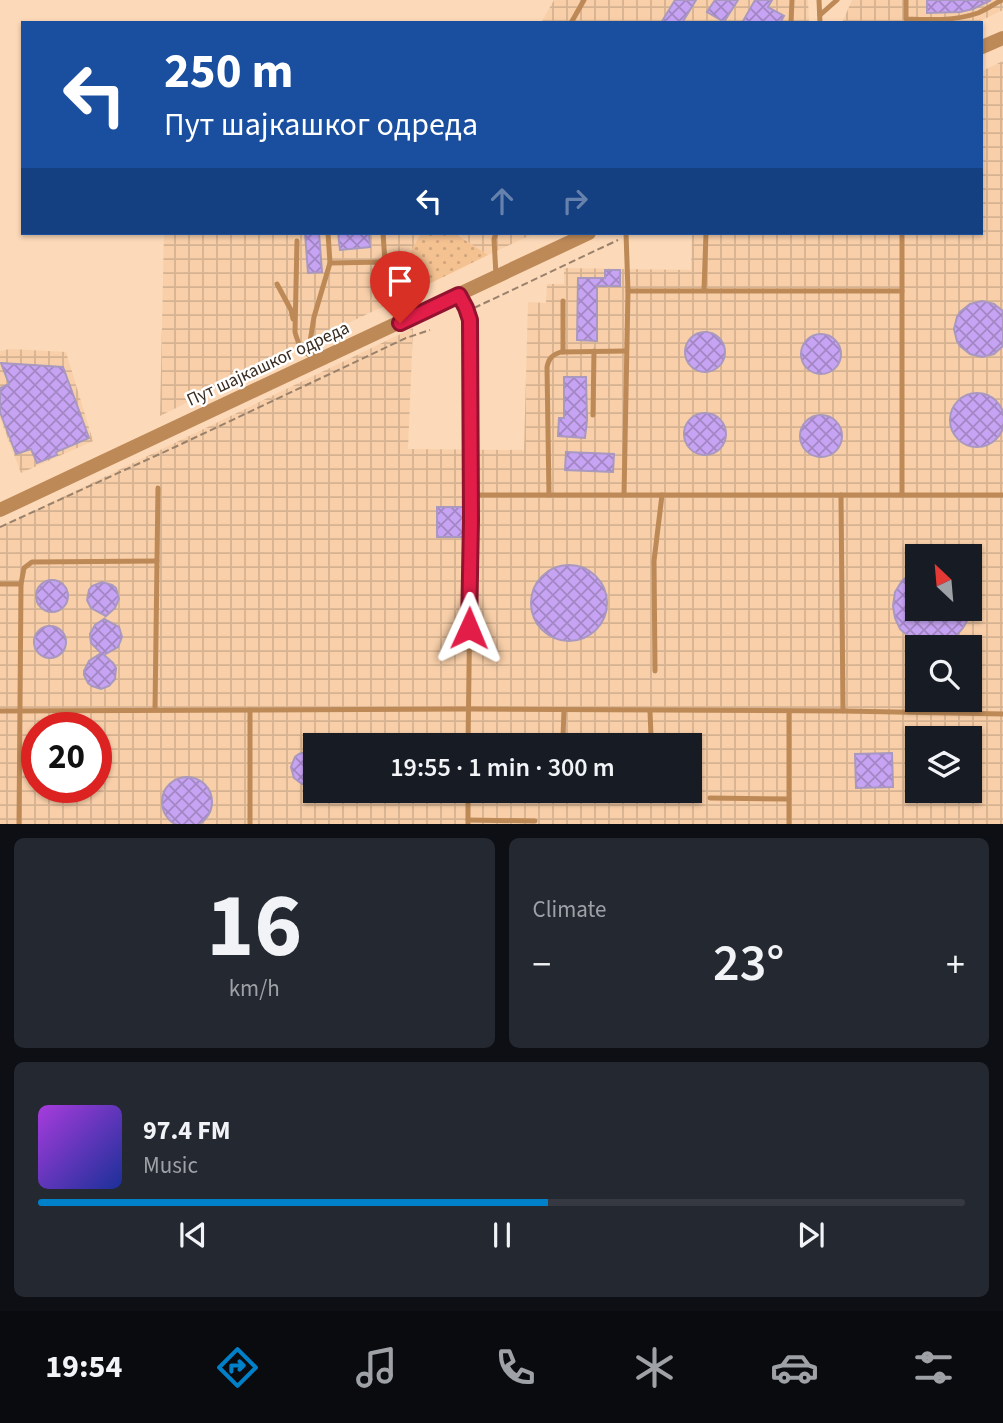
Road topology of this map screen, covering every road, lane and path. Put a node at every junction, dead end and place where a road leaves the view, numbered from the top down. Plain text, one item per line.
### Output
1 (584, 0) edge
2 (792, 0) edge
3 (819, 0) edge
4 (837, 0) edge
5 (906, 0) edge
6 (1002, 0) edge
7 (820, 15) junction
8 (572, 21) edge
9 (791, 21) edge
10 (820, 21) edge
11 (1003, 38) edge
12 (983, 47) edge
13 (328, 235) edge
14 (383, 235) edge
15 (495, 235) edge
16 (586, 235) edge
17 (624, 235) edge
18 (626, 235) edge
19 (706, 235) edge
20 (902, 235) edge
21 (297, 241) dead end
22 (330, 263) junction
23 (496, 278) junction
24 (277, 284) dead end
25 (704, 290) junction
26 (628, 291) junction
27 (902, 291) junction
28 (459, 295) junction
29 (563, 300) dead end
30 (467, 312) junction
31 (430, 330) dead end
32 (295, 332) junction
33 (594, 351) junction
34 (626, 351) junction
35 (563, 352) junction
36 (317, 362) junction
37 (593, 415) dead end
38 (158, 488) dead end
39 (470, 495) junction
40 (549, 495) junction
41 (624, 495) junction
42 (662, 495) junction
43 (841, 495) junction
44 (902, 495) junction
45 (1003, 495) edge
46 (0, 510) edge
47 (0, 527) edge
48 (157, 561) junction
49 (0, 584) edge
50 (21, 584) junction
51 (655, 671) dead end
52 (468, 709) junction
53 (155, 710) junction
54 (250, 710) junction
55 (564, 710) junction
56 (0, 711) edge
57 (19, 711) junction
58 (650, 711) junction
59 (843, 711) junction
60 (789, 712) junction
61 (1003, 714) edge
62 (468, 733) edge
63 (564, 733) edge
64 (650, 733) edge
65 (710, 798) dead end
66 (789, 799) junction
67 (468, 803) edge
68 (535, 821) dead end
69 (468, 822) edge
70 (19, 824) edge
71 (250, 824) edge
72 (789, 824) edge

1 - 8 lane
2 - 9 lane
3 - 7 lane
4 - 7 lane
5 - 6 lane
7 - 10 lane
11 - 12 street
13 - 22 lane
14 - 22 lane
15 - 23 lane
16 - 23 street, Пут шајкашког одреда
17 - 30 path
18 - 26 lane
19 - 25 lane
20 - 27 lane
21 - 32 lane
22 - 36 lane
23 - 28 street, Пут шајкашког одреда
24 - 32 lane
25 - 26 lane
25 - 27 lane
26 - 34 lane
27 - 44 lane
28 - 30 lane
28 - 36 street, Пут шајкашког одреда
29 - 35 lane
30 - 39 lane
31 - 47 path
32 - 36 lane
33 - 34 lane
33 - 35 lane
33 - 37 lane
34 - 41 lane
35 - 40 lane
36 - 46 street, Пут шајкашког одреда
38 - 48 lane
39 - 40 lane
39 - 52 lane
40 - 41 lane
41 - 42 lane
42 - 43 lane
42 - 51 lane
43 - 44 lane
43 - 59 lane
44 - 45 lane
48 - 50 lane
48 - 53 lane
49 - 50 lane
50 - 57 lane
52 - 54 lane
52 - 55 lane
52 - 62 lane
53 - 54 lane
53 - 57 lane
54 - 71 lane
55 - 58 lane
55 - 63 lane
56 - 57 lane
57 - 70 lane
58 - 60 lane
58 - 64 lane
59 - 60 lane
59 - 61 lane
60 - 66 lane
65 - 66 lane
66 - 72 lane
67 - 69 lane
68 - 69 lane

